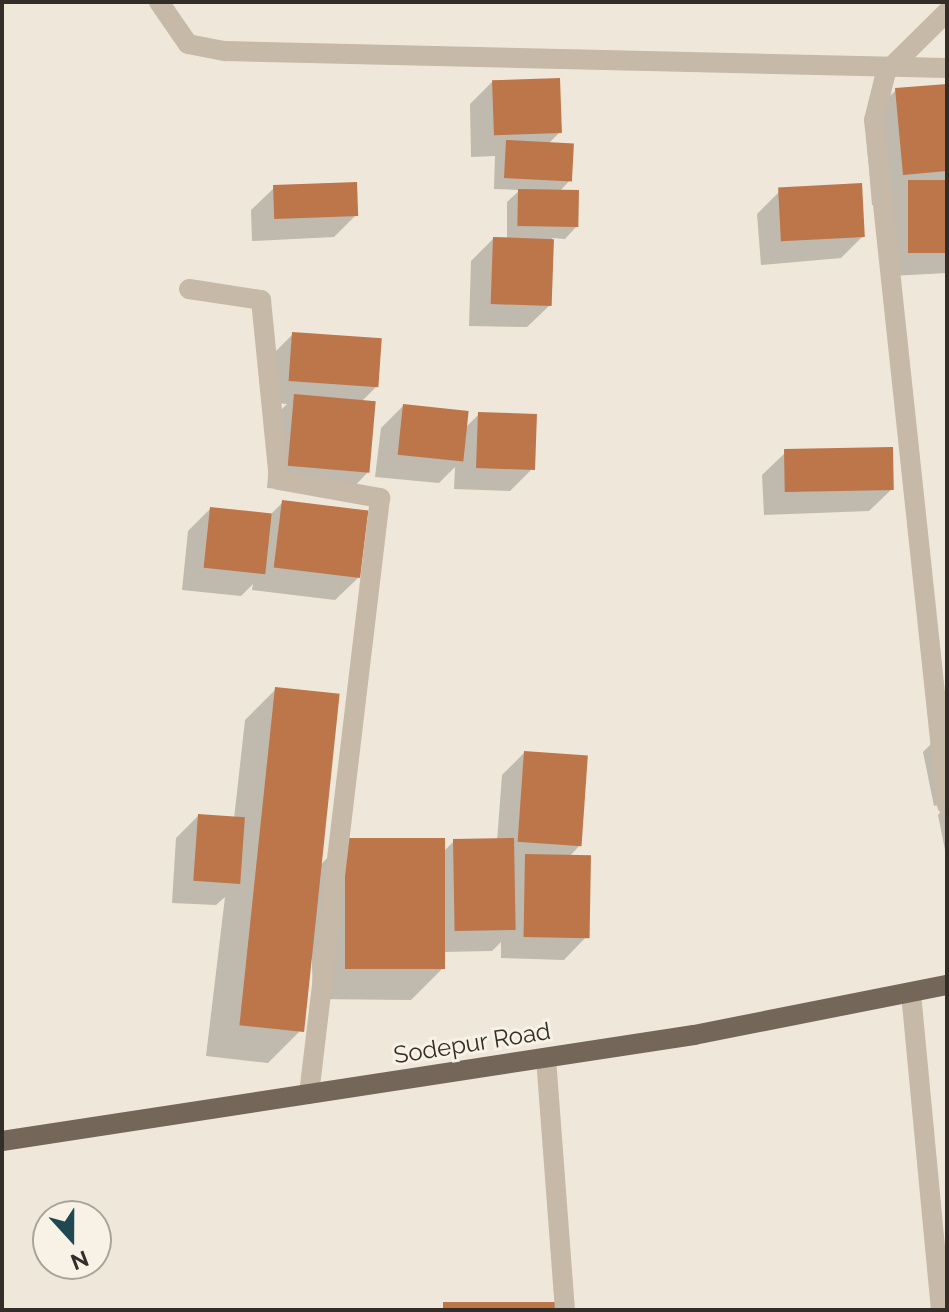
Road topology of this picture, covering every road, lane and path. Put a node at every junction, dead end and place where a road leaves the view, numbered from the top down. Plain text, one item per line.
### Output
1 (159, 2) edge
2 (947, 12) edge
3 (947, 68) edge
4 (886, 72) junction
5 (189, 289) dead end
6 (947, 805) edge
7 (947, 985) edge
8 (911, 993) junction
9 (546, 1058) junction
10 (309, 1094) junction
11 (2, 1141) edge
12 (565, 1310) edge
13 (941, 1310) edge

1 - 4 street
2 - 4 street
3 - 4 street
4 - 6 street
5 - 10 street
7 - 8 main road, Sodepur Road
8 - 9 main road, Sodepur Road
8 - 13 street
9 - 10 main road, Sodepur Road
9 - 12 street
10 - 11 main road, Sodepur Road

